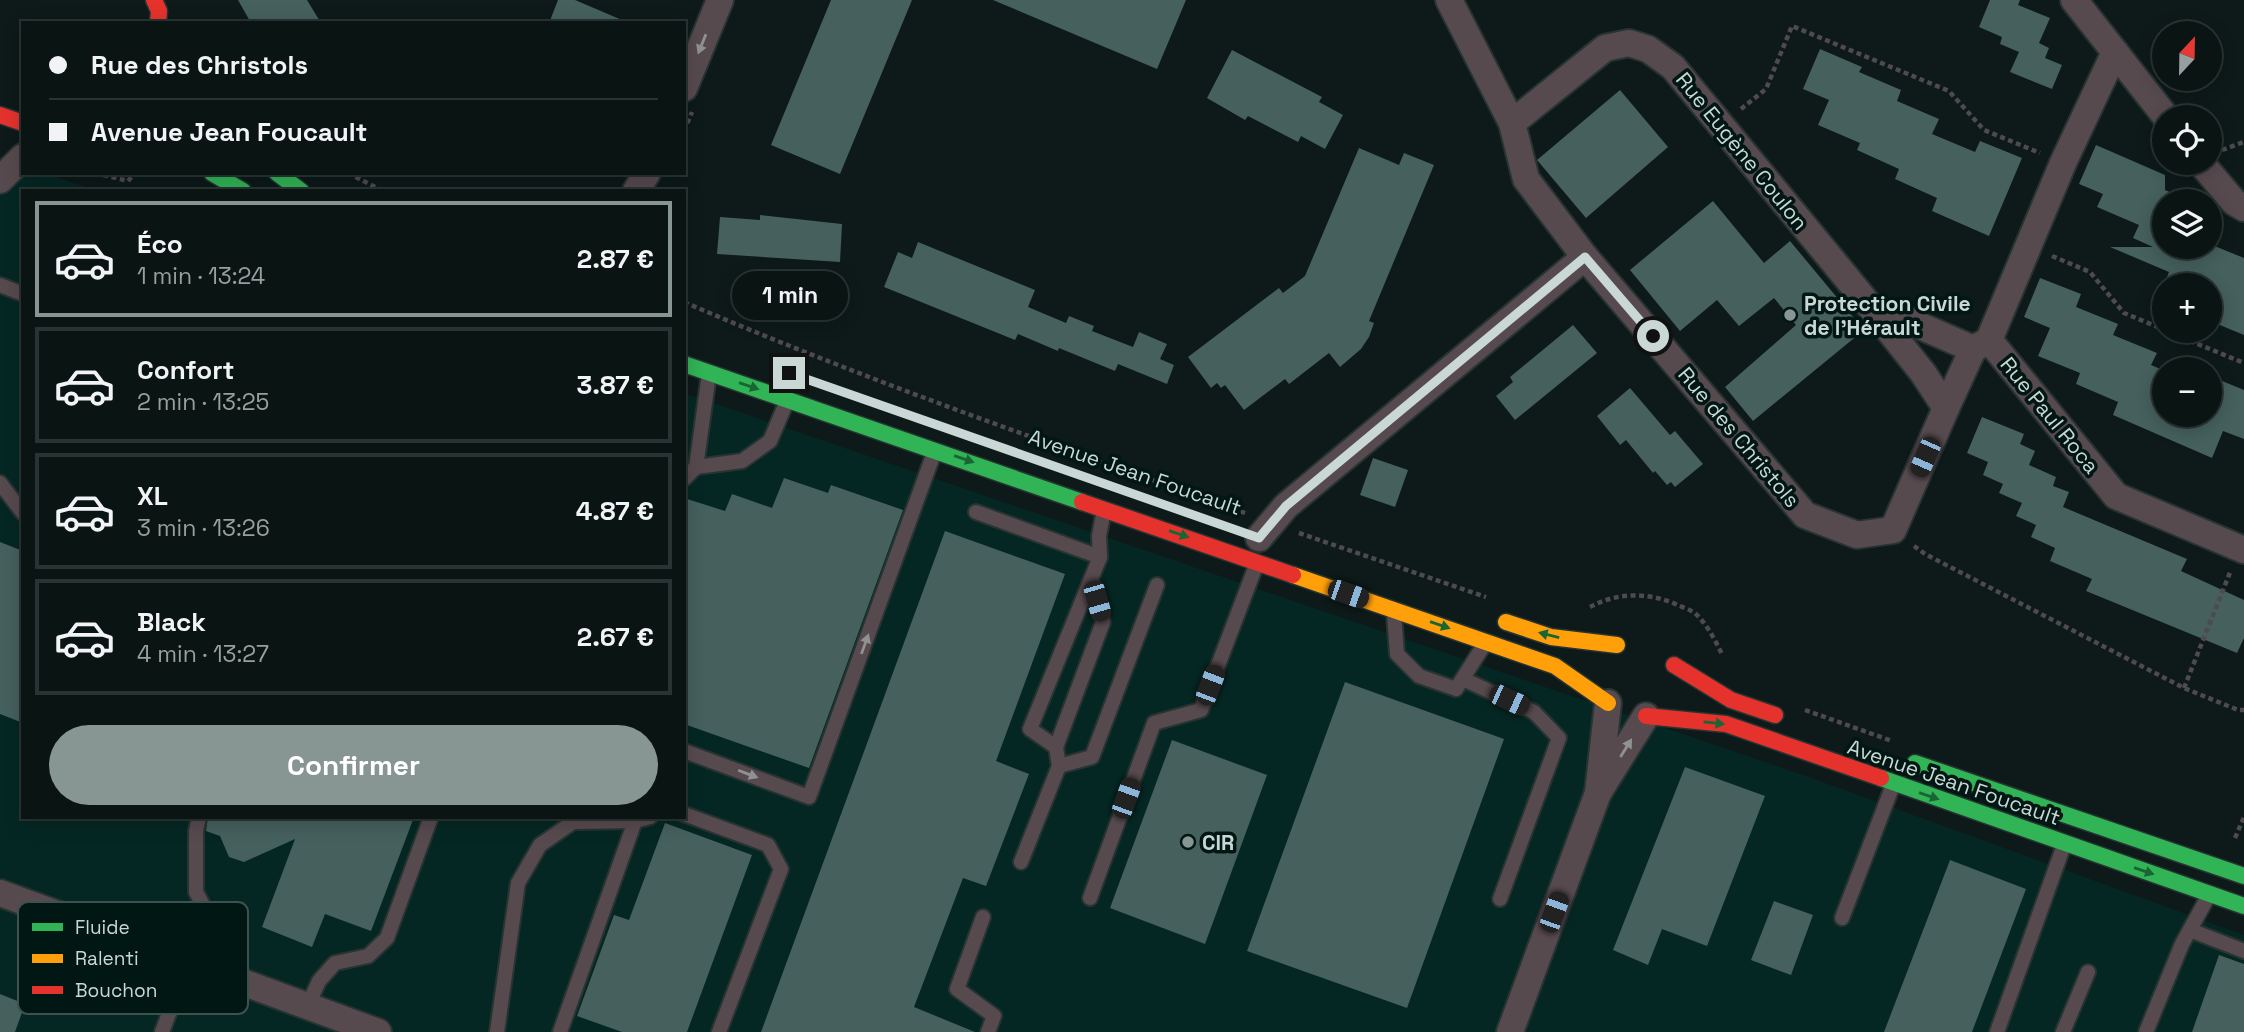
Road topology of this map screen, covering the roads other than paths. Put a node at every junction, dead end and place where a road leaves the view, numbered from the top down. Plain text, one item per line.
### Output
1 (154, 0) edge
2 (720, 0) edge
3 (1449, 0) edge
4 (2074, 0) edge
5 (158, 21) edge
6 (2115, 52) junction
7 (686, 83) edge
8 (2157, 105) edge
9 (0, 115) edge
10 (21, 122) edge
11 (1512, 123) junction
12 (21, 159) edge
13 (215, 175) edge
14 (280, 175) edge
15 (2212, 175) edge
16 (0, 180) edge
17 (240, 189) edge
18 (298, 189) edge
19 (2244, 208) edge
20 (1585, 257) junction
21 (0, 285) edge
22 (21, 294) edge
23 (1882, 322) junction
24 (1981, 345) junction
25 (686, 365) edge
26 (709, 372) junction
27 (788, 399) junction
28 (1946, 408) junction
29 (935, 449) junction
30 (696, 467) junction
31 (686, 477) edge
32 (0, 483) edge
33 (1104, 509) junction
34 (21, 510) edge
35 (976, 512) dead end
36 (1261, 540) junction
37 (2242, 549) edge
38 (1100, 557) junction
39 (1091, 580) junction
40 (1157, 585) dead end
41 (1492, 608) road end
42 (1394, 610) junction
43 (1633, 639) dead end
44 (1486, 642) junction
45 (1617, 645) junction
46 (1665, 650) dead end
47 (1674, 665) junction
48 (1463, 679) junction
49 (1676, 687) dead end
50 (1608, 703) junction
51 (1656, 711) junction
52 (1798, 715) road end
53 (1056, 747) junction
54 (686, 752) edge
55 (1902, 752) road end
56 (1059, 766) junction
57 (1894, 783) junction
58 (1598, 793) junction
59 (686, 815) edge
60 (199, 819) edge
61 (430, 819) edge
62 (642, 819) edge
63 (635, 821) junction
64 (2065, 844) junction
65 (1021, 862) dead end
66 (2244, 876) edge
67 (0, 893) edge
68 (2210, 894) junction
69 (1090, 898) dead end
70 (1500, 899) dead end
71 (24, 902) edge
72 (201, 902) edge
73 (2244, 906) edge
74 (983, 916) dead end
75 (1842, 918) dead end
76 (2190, 929) junction
77 (2244, 950) edge
78 (2088, 972) dead end
79 (248, 984) edge
80 (308, 1005) junction
81 (171, 1014) edge
82 (162, 1032) edge
83 (378, 1032) edge
84 (497, 1032) edge
85 (560, 1032) edge
86 (719, 1032) edge
87 (989, 1032) edge
88 (1510, 1032) edge
89 (1997, 1032) edge
90 (2063, 1032) edge
91 (2146, 1032) edge

1 - 5 main road
2 -> 7 street
3 - 11 street, Rue des Christols
4 - 6 street
6 - 8 street
6 - 24 street, Rue Paul Roca
9 - 10 main road
11 - 20 street, Rue des Christols
11 - 23 street, Rue Eugène Coulon
12 - 16 street
13 - 17 main road
14 - 18 main road
15 - 19 street
20 - 28 street, Rue des Christols
20 - 36 street
21 - 22 lane
23 - 24 street
23 - 28 street, Rue Eugène Coulon
24 - 28 street
24 - 37 street, Rue Paul Roca
25 - 26 main road, Avenue Jean Foucault
26 -> 27 main road, Avenue Jean Foucault
26 - 30 lane
27 - 29 main road, Avenue Jean Foucault
27 - 30 lane
29 -> 33 main road, Avenue Jean Foucault
54 -> 29 lane
30 - 31 lane
32 - 34 lane
33 -> 36 main road, Avenue Jean Foucault
33 - 38 lane
35 - 38 lane
36 - 42 main road, Avenue Jean Foucault
36 - 69 lane
38 - 39 lane
39 - 53 lane
39 - 53 lane
40 - 56 lane
45 -> 41 main road
42 -> 44 main road, Avenue Jean Foucault
42 - 48 lane
43 - 45 main road
44 - 48 lane
44 - 50 main road, Avenue Jean Foucault
45 - 50 main road
46 - 47 main road
47 - 49 main road
47 - 52 main road
48 - 70 lane
50 - 51 main road, Avenue Jean Foucault
50 - 58 street
51 -> 57 main road, Avenue Jean Foucault
58 -> 51 street
53 - 56 lane
55 - 66 main road, Avenue Jean Foucault
56 - 65 lane
57 -> 64 main road, Avenue Jean Foucault
57 - 75 lane
58 - 88 street
59 - 86 lane
60 - 72 lane
61 - 80 lane
62 - 63 lane
63 - 84 lane
63 - 85 lane
64 -> 68 main road, Avenue Jean Foucault
64 - 89 lane
67 - 71 street
68 - 73 main road, Avenue Jean Foucault
68 - 76 lane
74 - 87 lane
76 - 77 lane
76 - 91 lane
78 - 90 lane
79 - 80 street
80 - 83 street
81 - 82 lane

